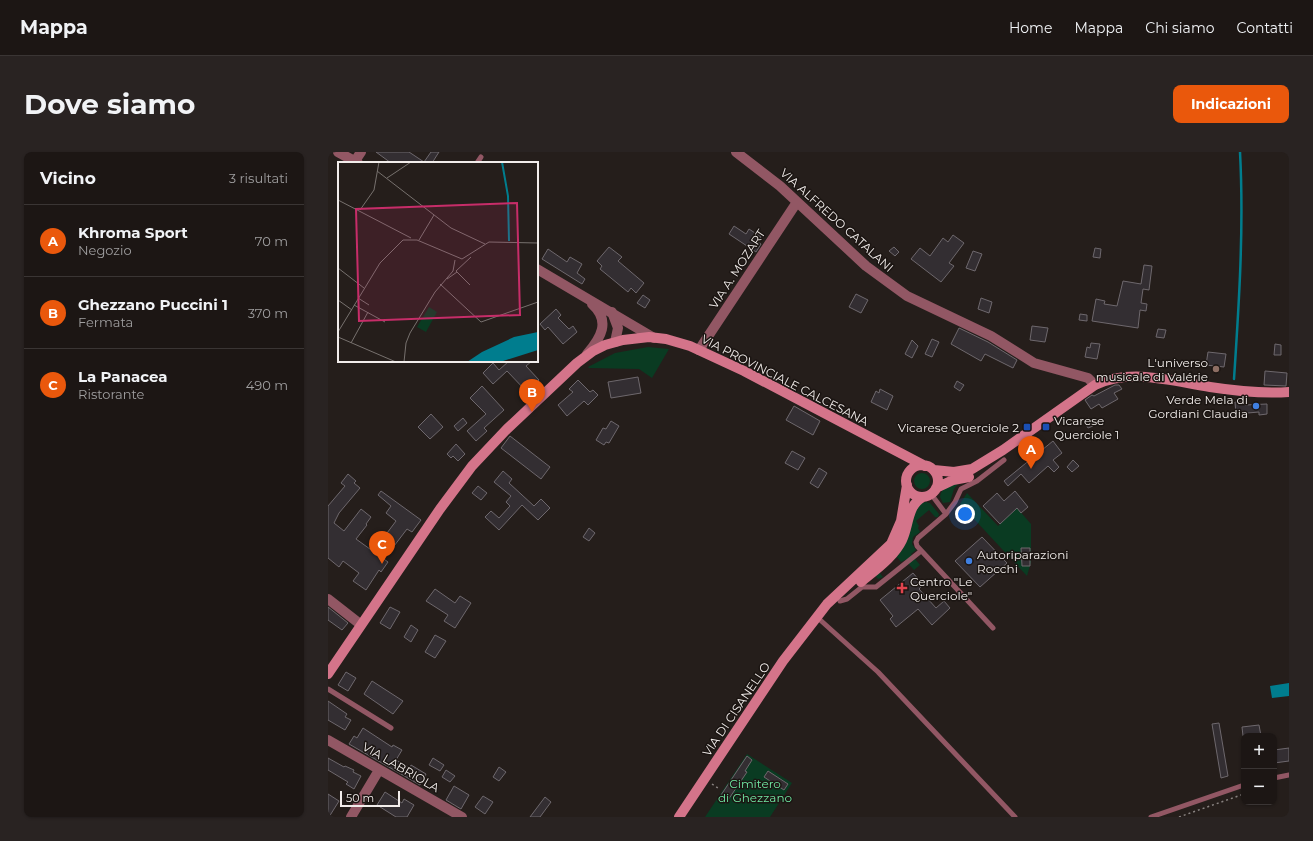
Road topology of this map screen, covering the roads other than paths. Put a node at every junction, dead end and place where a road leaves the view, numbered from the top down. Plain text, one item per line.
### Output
1 (338, 152) edge
2 (361, 152) edge
3 (736, 152) edge
4 (481, 157) dead end
5 (357, 162) edge
6 (478, 162) edge
7 (797, 202) junction
8 (538, 270) edge
9 (588, 300) junction
10 (612, 312) junction
11 (602, 317) junction
12 (654, 338) junction
13 (615, 342) junction
14 (699, 350) junction
15 (586, 355) junction
16 (1095, 385) junction
17 (1289, 392) edge
18 (882, 444) junction
19 (1004, 455) junction
20 (929, 468) junction
21 (908, 474) junction
22 (907, 485) junction
23 (930, 493) junction
24 (946, 514) junction
25 (921, 551) junction
26 (867, 572) junction
27 (876, 587) junction
28 (328, 599) edge
29 (840, 601) junction
30 (818, 618) junction
31 (360, 624) junction
32 (993, 628) dead end
33 (328, 674) edge
34 (328, 689) edge
35 (391, 728) dead end
36 (328, 740) edge
37 (379, 770) junction
38 (1289, 775) edge
39 (1277, 777) edge
40 (1241, 786) edge
41 (351, 817) edge
42 (462, 817) edge
43 (679, 817) edge
44 (1015, 817) edge
45 (1151, 817) edge

1 - 5 street
2 - 5 street
3 - 7 street, VIA ALFREDO CATALANI
4 - 6 lane
7 - 14 street, VIA A. MOZART
7 - 16 street, VIA ALFREDO CATALANI
8 - 9 street
9 - 10 street
9 - 11 street
10 - 12 street
10 - 13 street
11 - 13 street
11 - 15 street
12 - 13 main road, VIA PROVINCIALE CALCESANA
12 - 14 main road, VIA PROVINCIALE CALCESANA
13 - 15 main road, VIA PROVINCIALE CALCESANA
14 - 18 main road, VIA PROVINCIALE CALCESANA
15 - 31 main road, VIA PROVINCIALE CALCESANA
16 - 17 main road
16 - 19 main road
18 - 20 main road, VIA PROVINCIALE CALCESANA
18 - 21 main road, VIA PROVINCIALE CALCESANA
19 - 20 main road
19 - 23 main road
19 - 24 lane
20 - 21 main road
20 - 23 main road
21 - 22 main road
22 - 23 main road
22 - 26 main road, VIA DI CISANELLO
23 - 24 lane
23 - 26 main road, VIA DI CISANELLO
24 - 25 lane
25 - 27 lane
25 - 32 lane
26 - 27 lane
26 - 29 main road, VIA DI CISANELLO
26 - 30 main road, VIA DI CISANELLO
27 - 29 lane
28 - 31 street
29 - 30 main road, VIA DI CISANELLO
30 - 43 main road, VIA DI CISANELLO
30 - 44 lane
31 - 33 main road, VIA PROVINCIALE CALCESANA
34 - 35 lane
36 - 37 street, VIA LABRIOLA
37 - 41 street
37 - 42 street, VIA LABRIOLA
38 - 39 lane
40 - 45 lane

